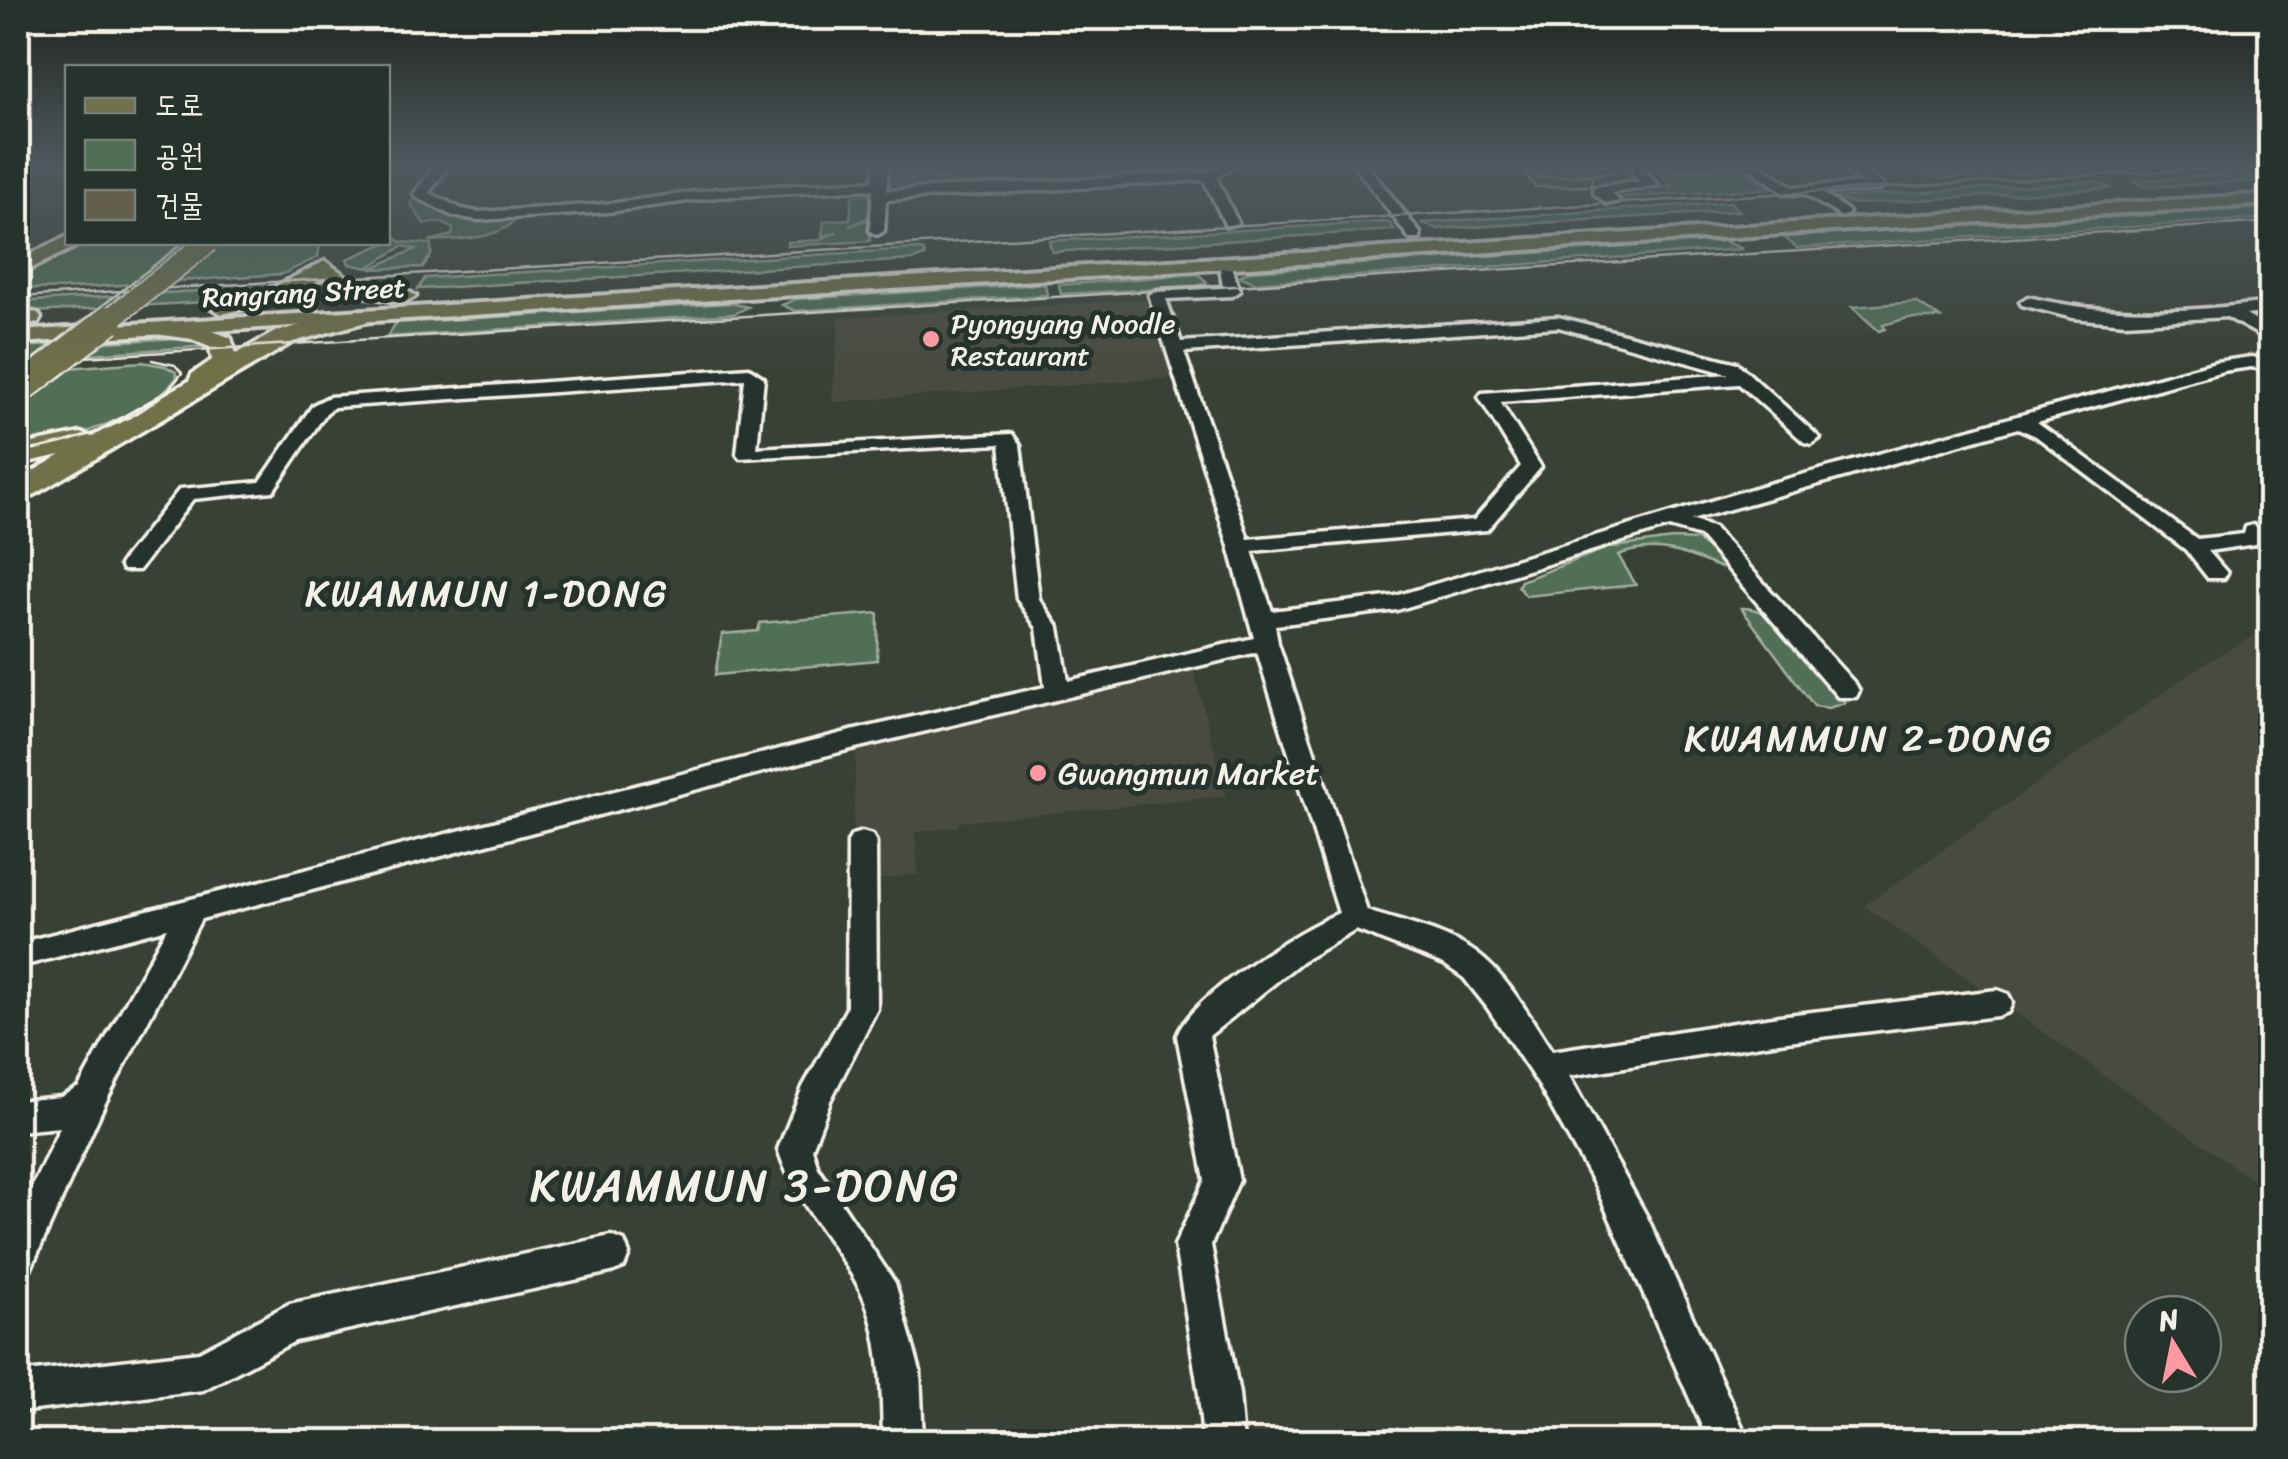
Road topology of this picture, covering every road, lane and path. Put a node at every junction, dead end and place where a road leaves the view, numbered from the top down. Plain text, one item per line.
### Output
1 (1413, 233) edge
2 (1467, 233) edge
3 (1721, 233) edge
4 (1415, 236) junction
5 (68, 245) edge
6 (188, 245) edge
7 (204, 245) edge
8 (329, 245) edge
9 (1224, 264) junction
10 (18, 268) edge
11 (325, 268) junction
12 (404, 296) junction
13 (2028, 302) dead end
14 (222, 307) junction
15 (2270, 307) edge
16 (2230, 312) junction
17 (356, 316) junction
18 (20, 323) edge
19 (158, 328) junction
20 (2270, 336) edge
21 (1174, 348) junction
22 (2270, 364) edge
23 (1747, 378) junction
24 (18, 380) edge
25 (18, 391) edge
26 (2022, 423) junction
27 (1810, 438) dead end
28 (18, 455) edge
29 (18, 492) edge
30 (1669, 520) junction
31 (2253, 531) dead end
32 (1240, 546) junction
33 (2193, 546) junction
34 (131, 565) dead end
35 (2216, 573) dead end
36 (1264, 631) junction
37 (1847, 691) dead end
38 (1058, 693) junction
39 (862, 842) dead end
40 (191, 911) junction
41 (1354, 918) junction
42 (18, 955) edge
43 (1996, 1004) dead end
44 (1546, 1066) junction
45 (92, 1097) junction
46 (18, 1116) edge
47 (18, 1254) edge
48 (610, 1254) dead end
49 (18, 1393) edge
50 (904, 1442) edge
51 (1223, 1442) edge
52 (1729, 1442) edge

1 - 4 street
2 - 4 main road, Rangrang Street
3 - 9 main road, Rangrang Street
4 - 12 main road, Rangrang Street
5 - 10 highway
6 - 24 highway
7 - 25 highway, bridge
8 - 11 highway
9 - 17 main road, Rangrang Street
9 - 21 street
11 - 12 highway
11 - 14 highway
12 - 14 main road, Rangrang Street
13 - 16 street
14 - 18 main road, Rangrang Street
15 - 16 street
16 - 20 street
17 - 19 main road, Rangrang Street
17 - 29 highway
18 - 19 main road, Rangrang Street
19 - 28 highway
21 - 23 street
21 - 32 street
22 - 26 street
23 - 27 street
23 - 32 street
26 - 30 street
26 - 33 street
30 - 36 street
30 - 37 street
31 - 33 street
32 - 36 street
33 - 35 street
34 - 38 street
36 - 38 street
36 - 41 street
38 - 40 street
39 - 50 street
40 - 42 street
40 - 45 street
41 - 44 street
41 - 51 street
43 - 44 street
44 - 52 street
45 - 46 street
45 - 47 street
48 - 49 street

